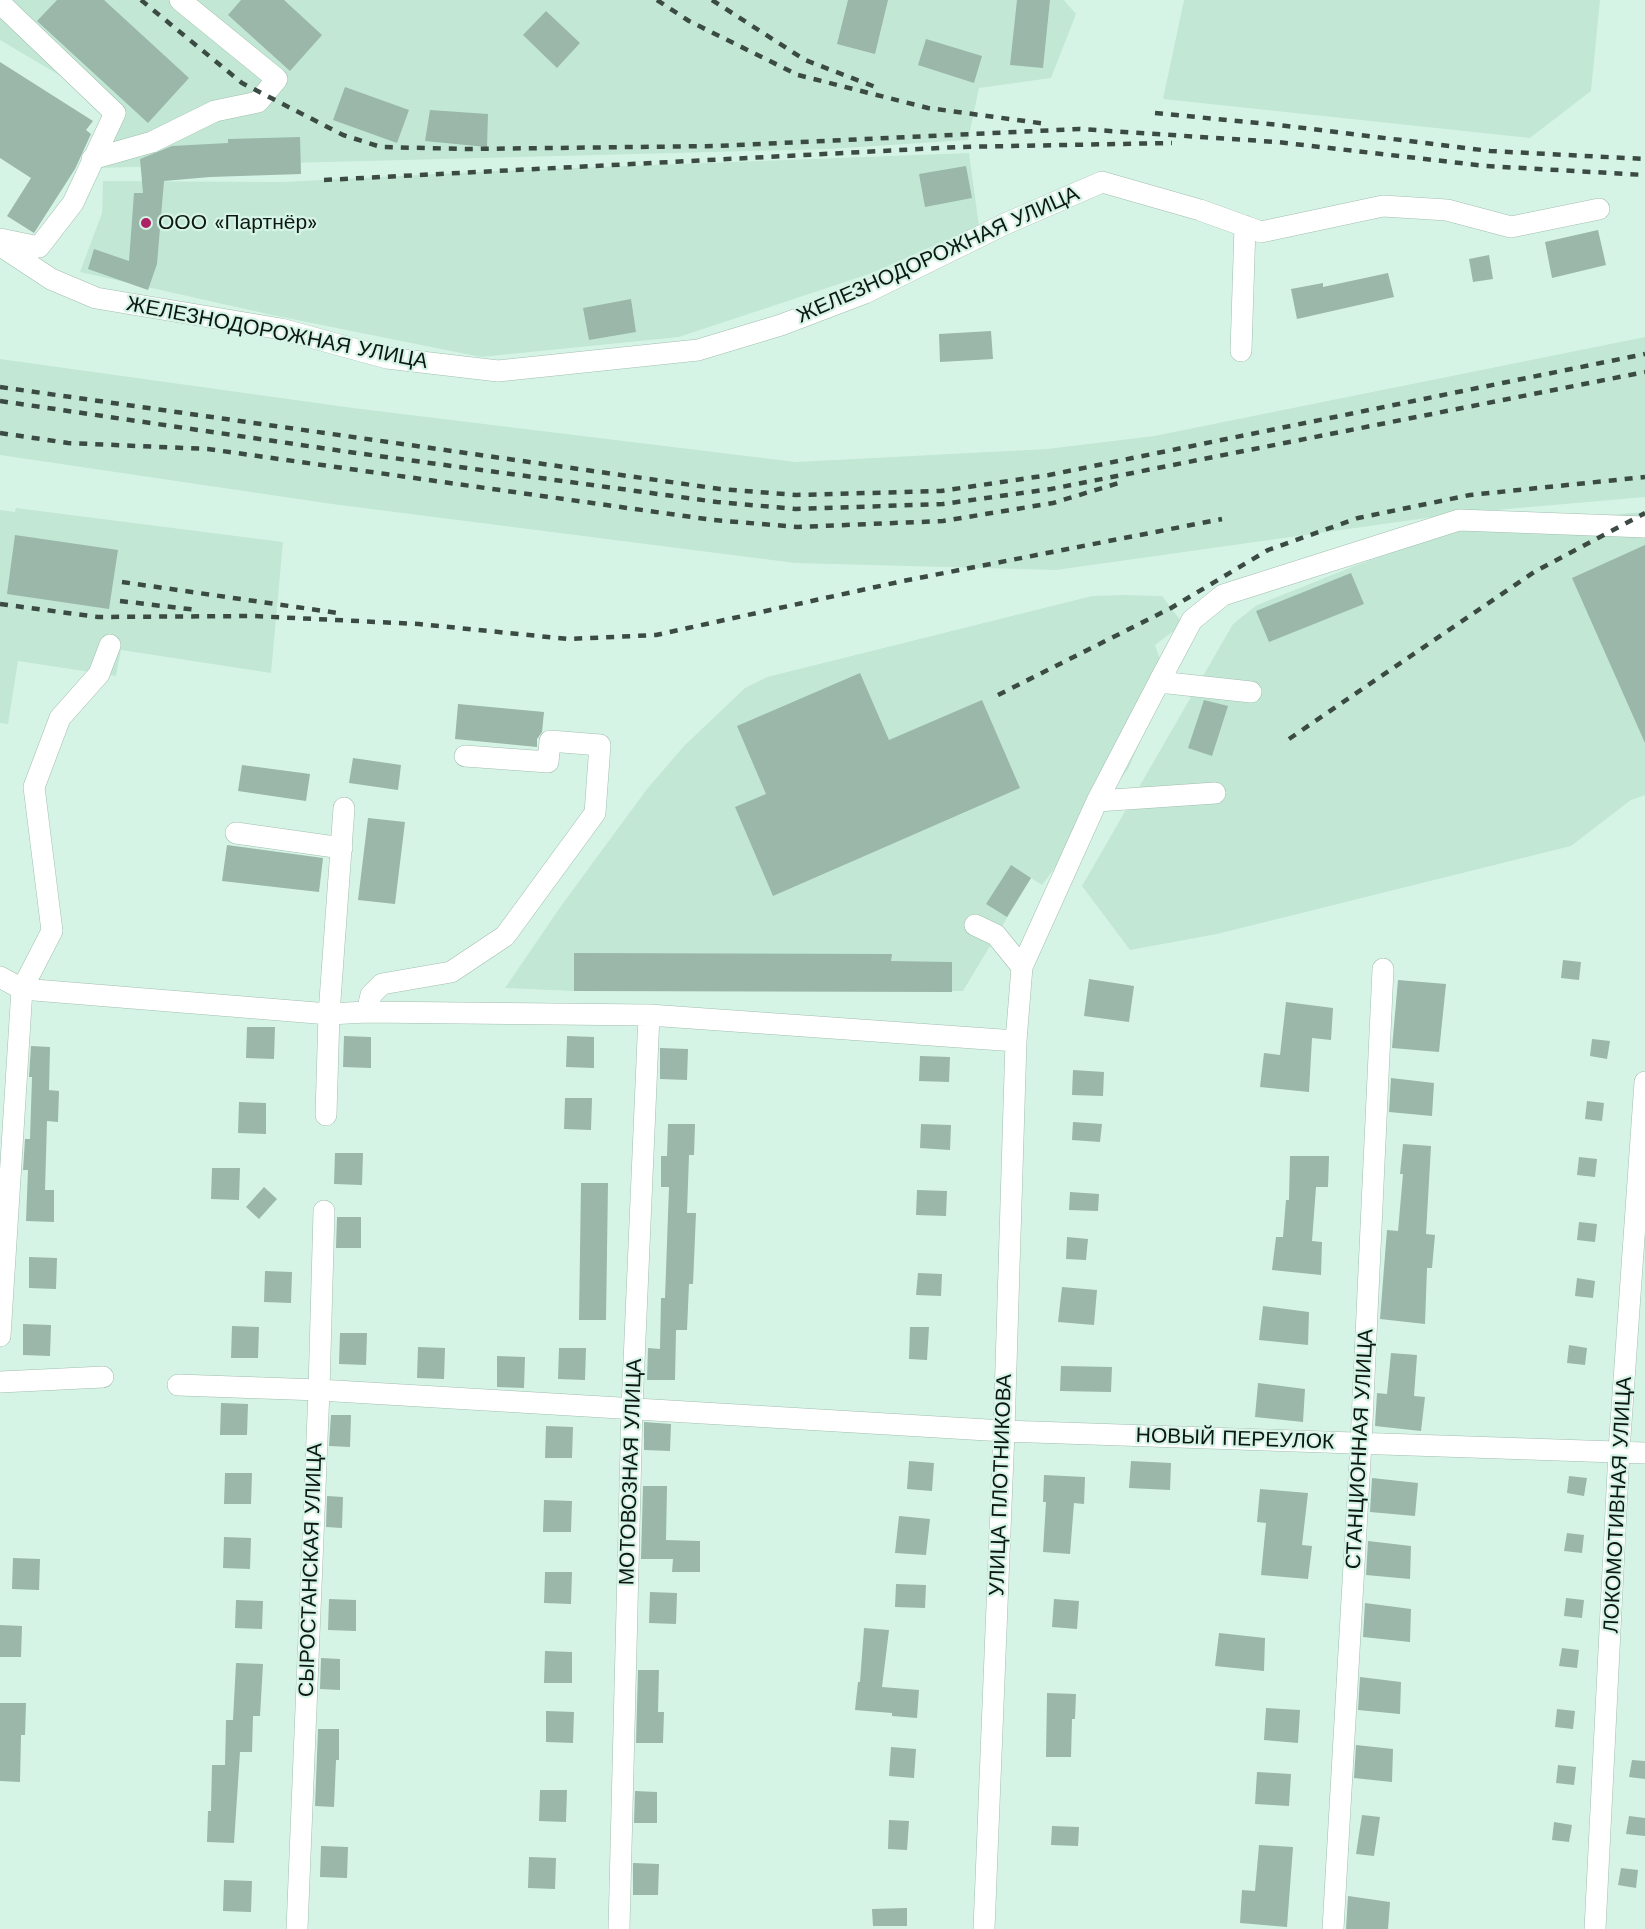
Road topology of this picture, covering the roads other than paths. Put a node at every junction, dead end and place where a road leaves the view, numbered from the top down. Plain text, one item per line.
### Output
1 (180, 0) edge
2 (0, 3) edge
3 (92, 159) junction
4 (1599, 209) dead end
5 (1245, 226) junction
6 (0, 241) edge
7 (1241, 351) dead end
8 (1645, 527) edge
9 (110, 645) dead end
10 (1159, 682) junction
11 (1251, 692) dead end
12 (465, 756) dead end
13 (1215, 793) dead end
14 (1097, 801) junction
15 (344, 808) dead end
16 (236, 833) dead end
17 (342, 848) junction
18 (975, 925) dead end
19 (1022, 967) junction
20 (1383, 969) dead end
21 (0, 977) edge
22 (22, 989) junction
23 (367, 1012) junction
24 (329, 1014) junction
25 (649, 1015) junction
26 (1016, 1041) junction
27 (1645, 1082) edge
28 (326, 1115) dead end
29 (324, 1211) dead end
30 (0, 1336) edge
31 (103, 1377) dead end
32 (0, 1382) edge
33 (178, 1385) dead end
34 (319, 1390) junction
35 (632, 1408) junction
36 (1004, 1431) junction
37 (1361, 1443) junction
38 (1620, 1451) junction
39 (1645, 1453) edge
40 (297, 1929) edge
41 (619, 1929) edge
42 (984, 1929) edge
43 (1333, 1929) edge
44 (1595, 1929) edge

1 - 3 street
2 - 3 street
3 - 6 street
4 - 5 street, ЖЕЛЕЗНОДОРОЖНАЯ УЛИЦА
5 - 6 street, ЖЕЛЕЗНОДОРОЖНАЯ УЛИЦА
5 - 7 street
8 - 10 street, УЛИЦА ПЛОТНИКОВА
9 - 22 street
10 - 11 street
10 - 14 street, УЛИЦА ПЛОТНИКОВА
12 - 23 street
13 - 14 street
14 - 19 street, УЛИЦА ПЛОТНИКОВА
15 - 17 street
16 - 17 street
17 - 24 street
18 - 19 street
19 - 26 street, УЛИЦА ПЛОТНИКОВА
20 - 37 street, СТАНЦИОННАЯ УЛИЦА
21 - 22 street
22 - 24 street
22 - 30 street
23 - 24 street
23 - 25 street
24 - 28 street
25 - 26 street
25 - 35 street, МОТОВОЗНАЯ УЛИЦА
26 - 36 street, УЛИЦА ПЛОТНИКОВА
27 - 38 street, ЛОКОМОТИВНАЯ УЛИЦА
29 - 34 street, СЫРОСТАНСКАЯ УЛИЦА
31 - 32 street
33 - 34 street, НОВЫЙ ПЕРЕУЛОК
34 - 35 street, НОВЫЙ ПЕРЕУЛОК
34 - 40 street, СЫРОСТАНСКАЯ УЛИЦА
35 - 36 street, НОВЫЙ ПЕРЕУЛОК
35 - 41 street, МОТОВОЗНАЯ УЛИЦА
36 - 37 street, НОВЫЙ ПЕРЕУЛОК
36 - 42 street, УЛИЦА ПЛОТНИКОВА
37 - 38 street, НОВЫЙ ПЕРЕУЛОК
37 - 43 street, СТАНЦИОННАЯ УЛИЦА
38 - 39 street, НОВЫЙ ПЕРЕУЛОК
38 - 44 street, ЛОКОМОТИВНАЯ УЛИЦА

